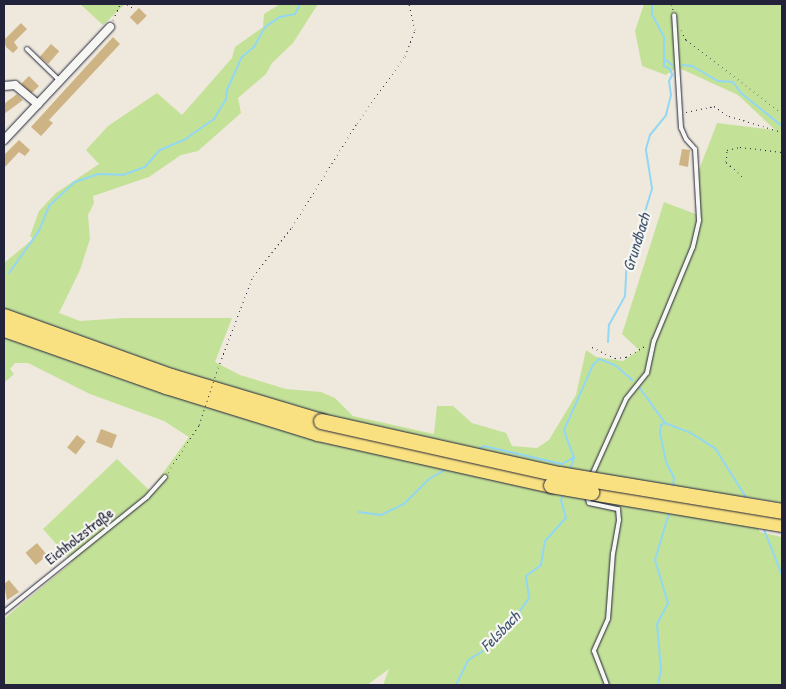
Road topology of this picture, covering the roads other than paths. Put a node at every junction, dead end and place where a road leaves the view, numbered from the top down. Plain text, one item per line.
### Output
1 (674, 15) road end
2 (110, 27) road end
3 (27, 49) dead end
4 (60, 81) junction
5 (4, 86) edge
6 (38, 104) junction
7 (4, 140) edge
8 (4, 316) edge
9 (4, 329) edge
10 (319, 427) junction
11 (165, 477) road end
12 (782, 511) edge
13 (764, 521) junction
14 (782, 524) edge
15 (782, 530) edge
16 (4, 612) edge
17 (606, 685) edge

1 - 17 lane
2 - 4 street
3 - 4 lane
4 - 6 street
5 - 6 street
6 - 7 street
8 - 10 highway
9 - 10 highway
10 - 12 highway, bridge
10 - 13 highway, bridge
11 - 16 lane, Eichholzstraße
13 - 14 highway
13 - 15 highway

